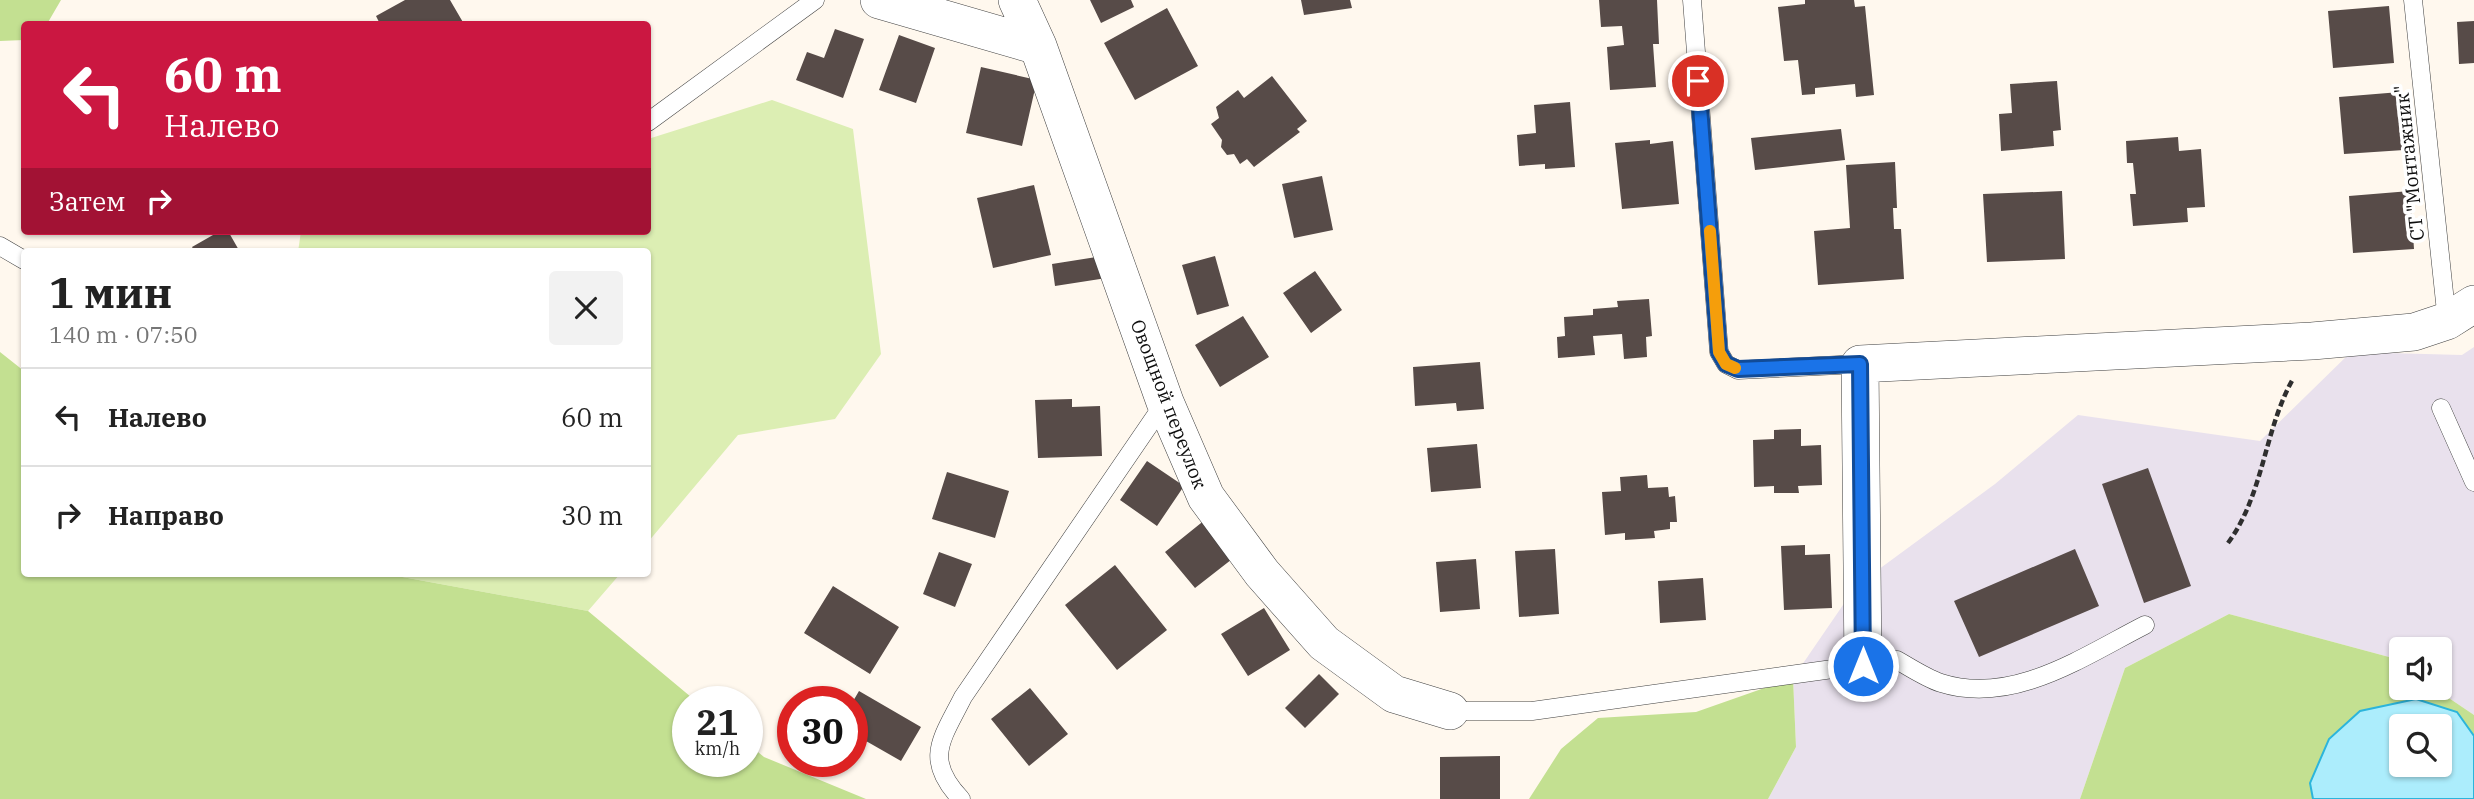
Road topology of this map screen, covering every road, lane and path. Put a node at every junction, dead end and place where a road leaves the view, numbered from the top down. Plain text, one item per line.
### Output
1 (815, 0) edge
2 (879, 0) edge
3 (1017, 0) edge
4 (1692, 0) edge
5 (2413, 0) edge
6 (1038, 46) junction
7 (651, 120) edge
8 (0, 246) edge
9 (21, 258) edge
10 (2460, 313) edge
11 (2312, 341) junction
12 (1860, 364) junction
13 (1165, 402) junction
14 (2441, 408) dead end
15 (2474, 482) edge
16 (2228, 543) dead end
17 (2145, 625) dead end
18 (1863, 666) junction
19 (1450, 711) joint
20 (961, 799) edge

1 - 7 lane
2 - 6 street
3 - 6 street, Овощной переулок
4 - 12 lane
5 - 10 lane, СТ "Монтажник"
6 - 13 street, Овощной переулок
8 - 9 lane
10 - 11 street
11 - 12 street
11 - 16 path
12 - 18 street
13 - 19 street, Овощной переулок
13 - 20 lane
14 - 15 lane
17 - 18 lane
18 - 19 lane

